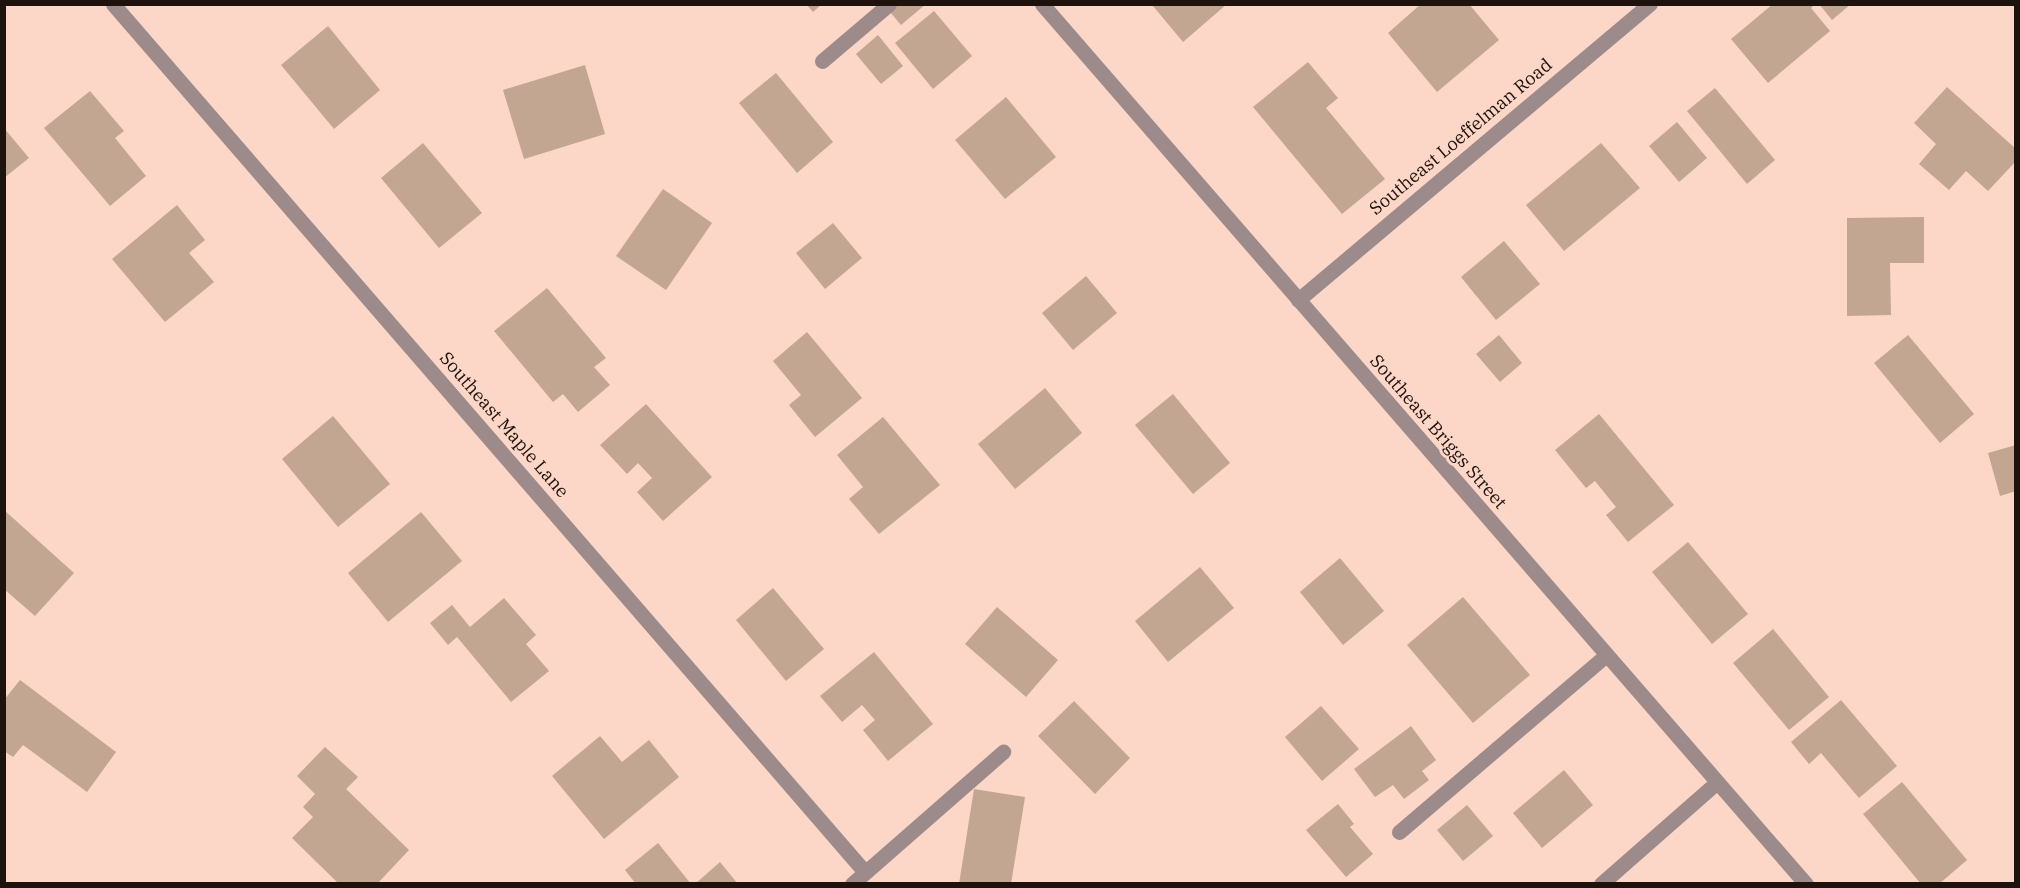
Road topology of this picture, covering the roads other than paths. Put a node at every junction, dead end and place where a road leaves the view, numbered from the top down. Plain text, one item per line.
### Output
1 (113, 4) edge
2 (889, 4) edge
3 (1042, 4) edge
4 (1650, 4) edge
5 (822, 61) dead end
6 (1298, 300) junction
7 (1606, 655) junction
8 (1003, 752) dead end
9 (1717, 782) junction
10 (1399, 832) dead end
11 (865, 872) junction
12 (852, 884) edge
13 (1601, 884) edge
14 (1806, 884) edge

1 - 11 street, Southeast Maple Lane
2 - 5 street
3 - 6 street, Southeast Briggs Street
4 - 6 street, Southeast Loeffelman Road
6 - 7 street, Southeast Briggs Street
7 - 9 street, Southeast Briggs Street
7 - 10 street
8 - 11 street
9 - 13 street
9 - 14 street, Southeast Briggs Street
11 - 12 street

